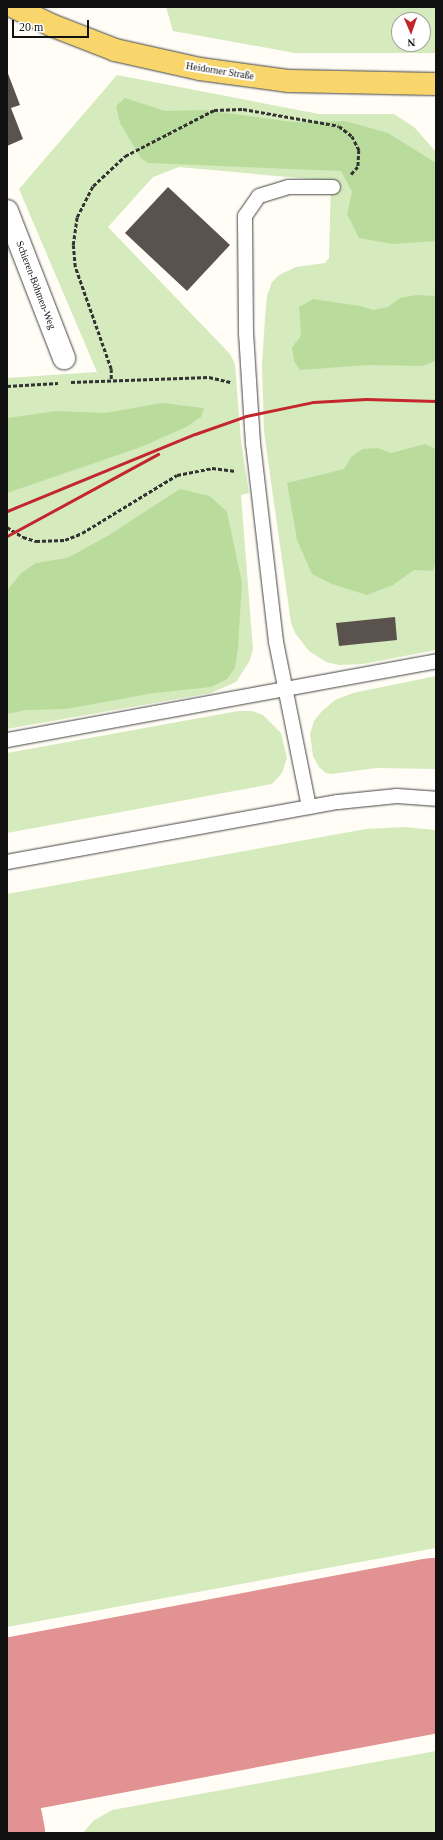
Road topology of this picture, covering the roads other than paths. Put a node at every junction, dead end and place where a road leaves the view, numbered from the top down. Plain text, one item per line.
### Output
1 (14, 7) edge
2 (436, 84) edge
3 (333, 188) road end
4 (7, 211) edge
5 (64, 358) dead end
6 (436, 661) edge
7 (285, 691) junction
8 (7, 740) edge
9 (436, 799) edge
10 (309, 807) junction
11 (7, 862) edge

1 - 2 main road, Heidorner Straße
3 - 7 lane
4 - 5 street, Schieren-Böhmen-Weg
6 - 7 lane
7 - 8 lane
7 - 10 lane
9 - 10 lane
10 - 11 lane

